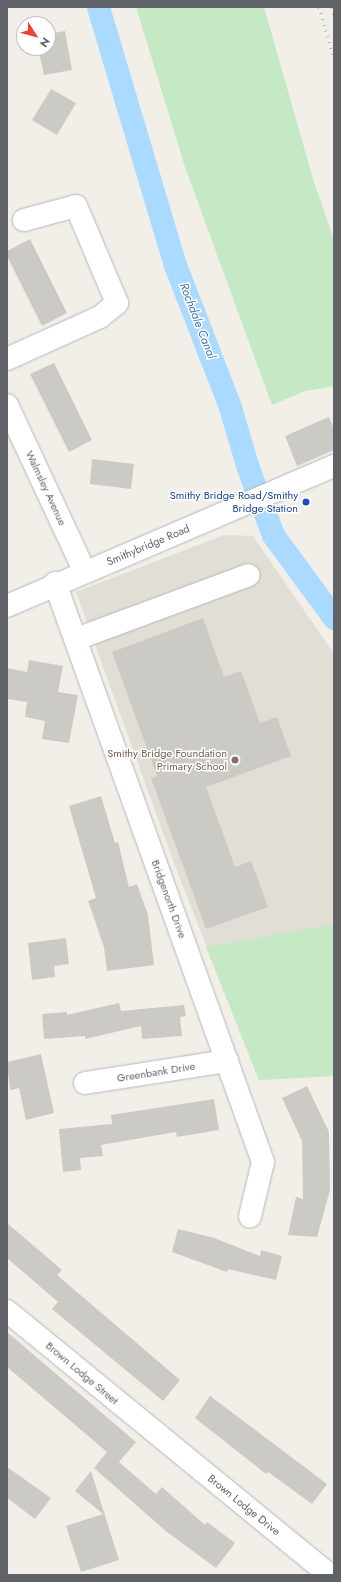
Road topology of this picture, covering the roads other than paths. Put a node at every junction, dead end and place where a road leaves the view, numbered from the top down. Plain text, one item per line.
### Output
1 (24, 220) dead end
2 (7, 359) edge
3 (7, 405) edge
4 (334, 466) edge
5 (85, 572) junction
6 (249, 576) dead end
7 (55, 583) junction
8 (7, 606) edge
9 (76, 639) junction
10 (227, 1060) junction
11 (85, 1083) dead end
12 (250, 1216) dead end
13 (7, 1311) edge
14 (157, 1436) joint
15 (330, 1575) edge

1 - 2 street
3 - 5 street, Walmsley Avenue
4 - 5 street, Smithybridge Road
5 - 7 street, Smithybridge Road
6 - 9 street
7 - 8 street, Smithybridge Road
7 - 9 street, Bridgenorth Drive
9 - 10 street, Bridgenorth Drive
10 - 11 street, Greenbank Drive
10 - 12 street, Bridgenorth Drive
13 - 14 street, Brown Lodge Street
14 - 15 street, Brown Lodge Drive

